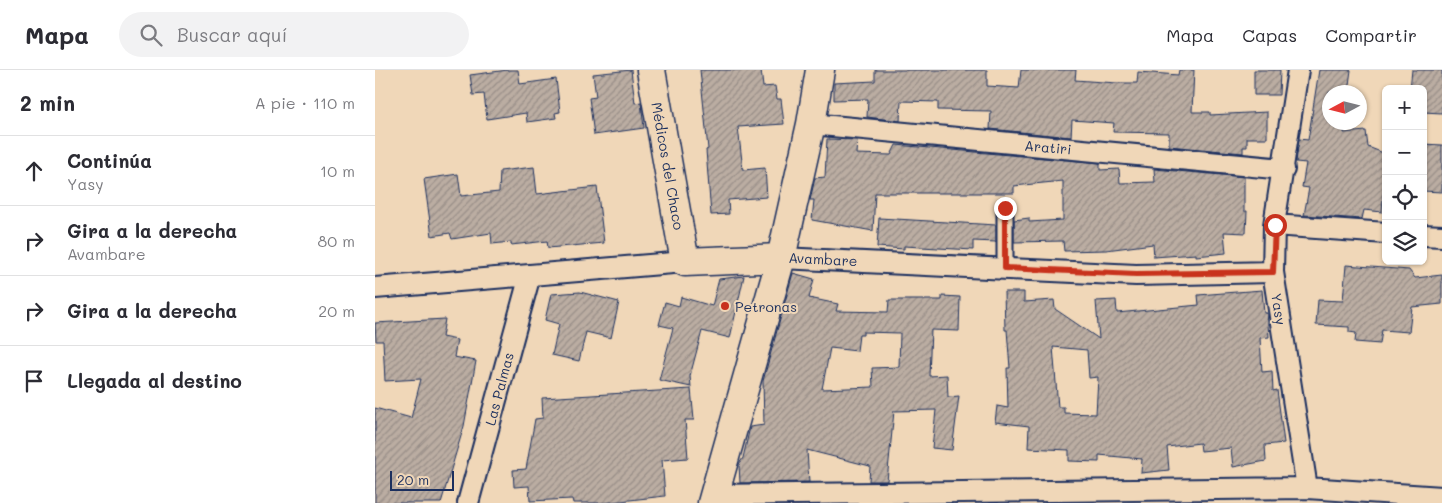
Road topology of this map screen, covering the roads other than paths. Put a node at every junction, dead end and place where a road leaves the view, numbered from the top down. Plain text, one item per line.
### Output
1 (651, 70) edge
2 (820, 70) edge
3 (1298, 70) edge
4 (811, 124) junction
5 (1284, 169) junction
6 (1005, 208) dead end
7 (1275, 225) junction
8 (1382, 233) edge
9 (1427, 235) edge
10 (1442, 236) edge
11 (781, 258) junction
12 (685, 262) junction
13 (1005, 268) junction
14 (1273, 272) junction
15 (530, 276) junction
16 (375, 288) edge
17 (1307, 488) junction
18 (1442, 497) edge
19 (1402, 498) edge
20 (713, 499) edge
21 (467, 503) edge

1 - 12 main road, Médicos del Chaco
2 - 4 main road
3 - 5 street, Yasy
4 - 5 street, Aratiri
4 - 11 main road
5 - 7 street, Yasy
6 - 13 street
7 - 8 street
7 - 14 street, Yasy
9 - 10 street
11 - 12 main road, Avambare
11 - 13 street, Avambare
11 - 20 main road
12 - 15 street, Avambare
13 - 14 street, Avambare
14 - 17 street, Yasy
15 - 16 street, Avambare
15 - 21 street, Las Palmas
17 - 19 street
17 - 20 street
18 - 19 street

